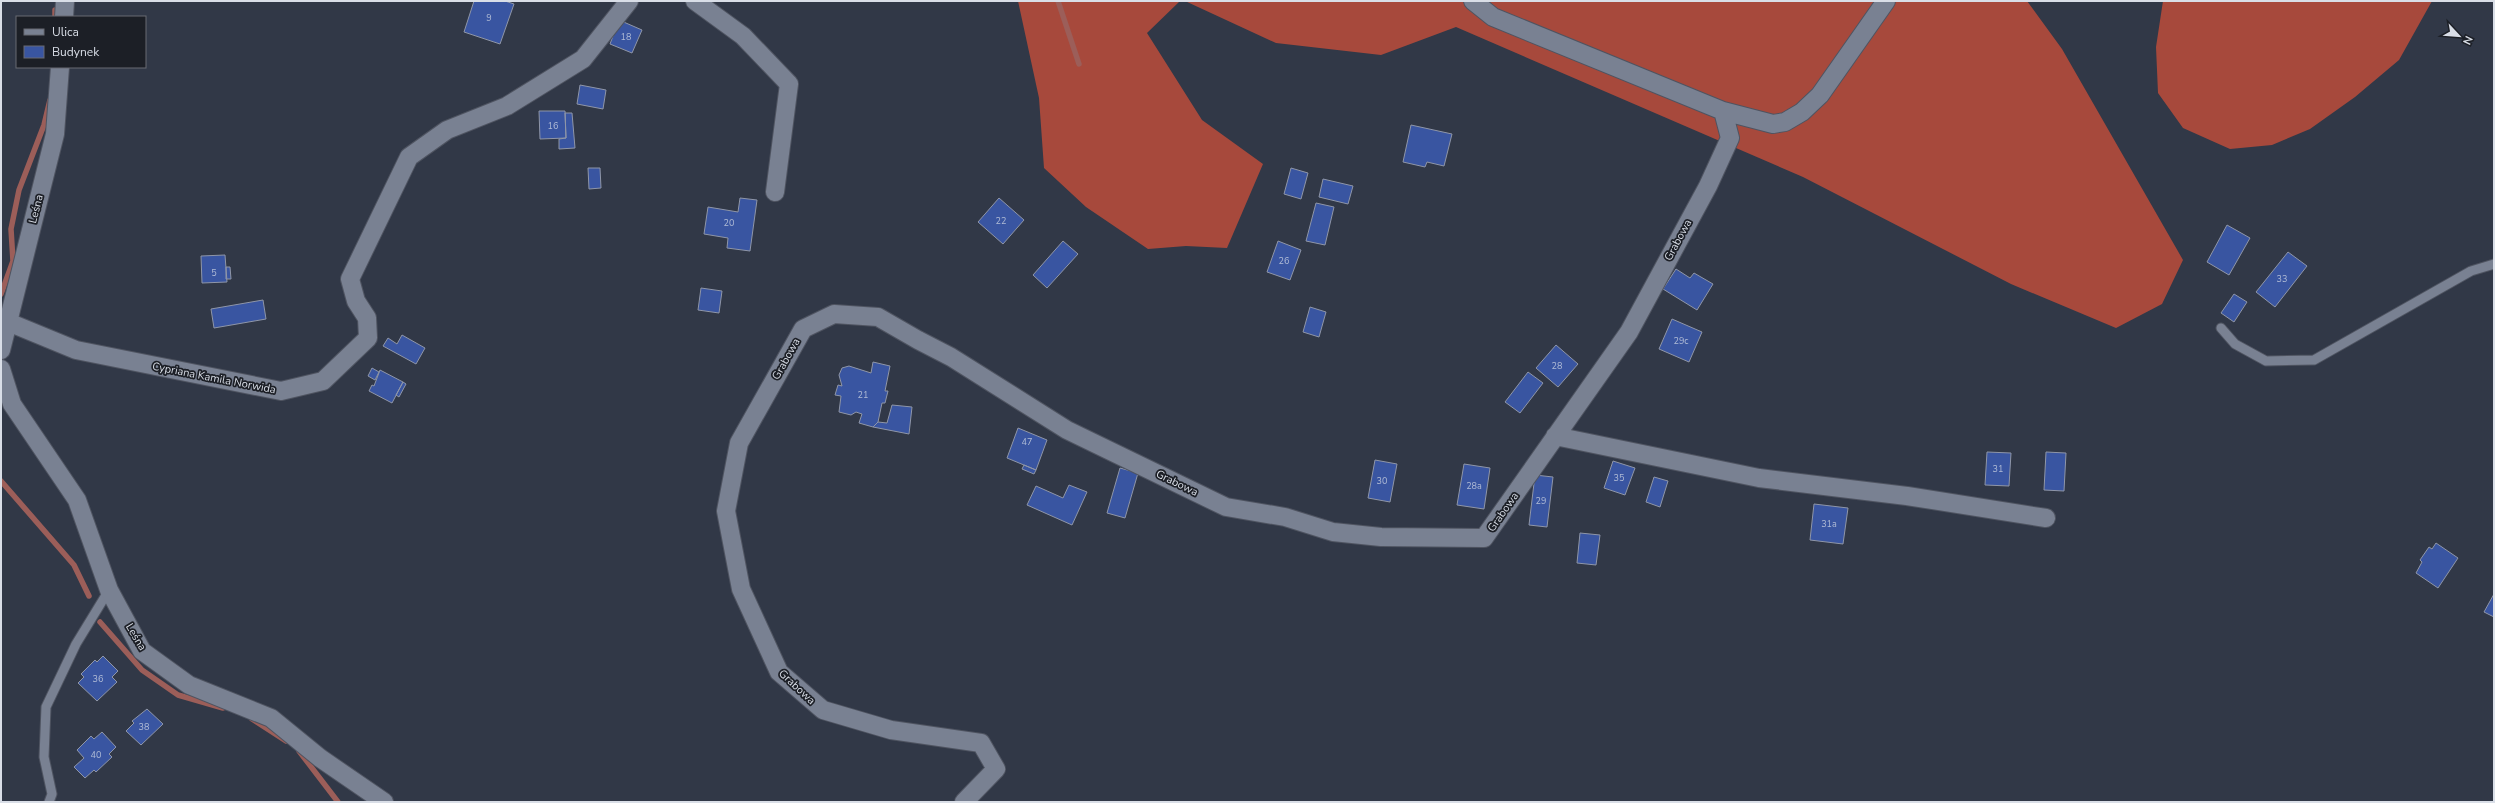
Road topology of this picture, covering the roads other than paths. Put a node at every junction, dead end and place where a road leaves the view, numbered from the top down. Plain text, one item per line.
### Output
1 (65, 1) edge
2 (629, 1) edge
3 (695, 1) edge
4 (1473, 1) edge
5 (1886, 1) edge
6 (64, 16) edge
7 (60, 68) edge
8 (1723, 111) junction
9 (776, 192) dead end
10 (2494, 264) edge
11 (8, 322) junction
12 (2221, 328) dead end
13 (1, 350) edge
14 (1, 369) edge
15 (1556, 436) junction
16 (2046, 518) dead end
17 (109, 590) junction
18 (49, 802) edge
19 (384, 802) edge
20 (964, 802) edge

1 - 6 street
2 - 11 street, Cypriana Kamila Norwida
3 - 9 street
4 - 8 street
5 - 8 street
7 - 11 street, Leśna
8 - 15 street, Grabowa
10 - 12 lane
11 - 13 street, Leśna
14 - 17 street, Leśna
15 - 16 street
15 - 20 street, Grabowa
17 - 18 lane
17 - 19 street, Leśna

